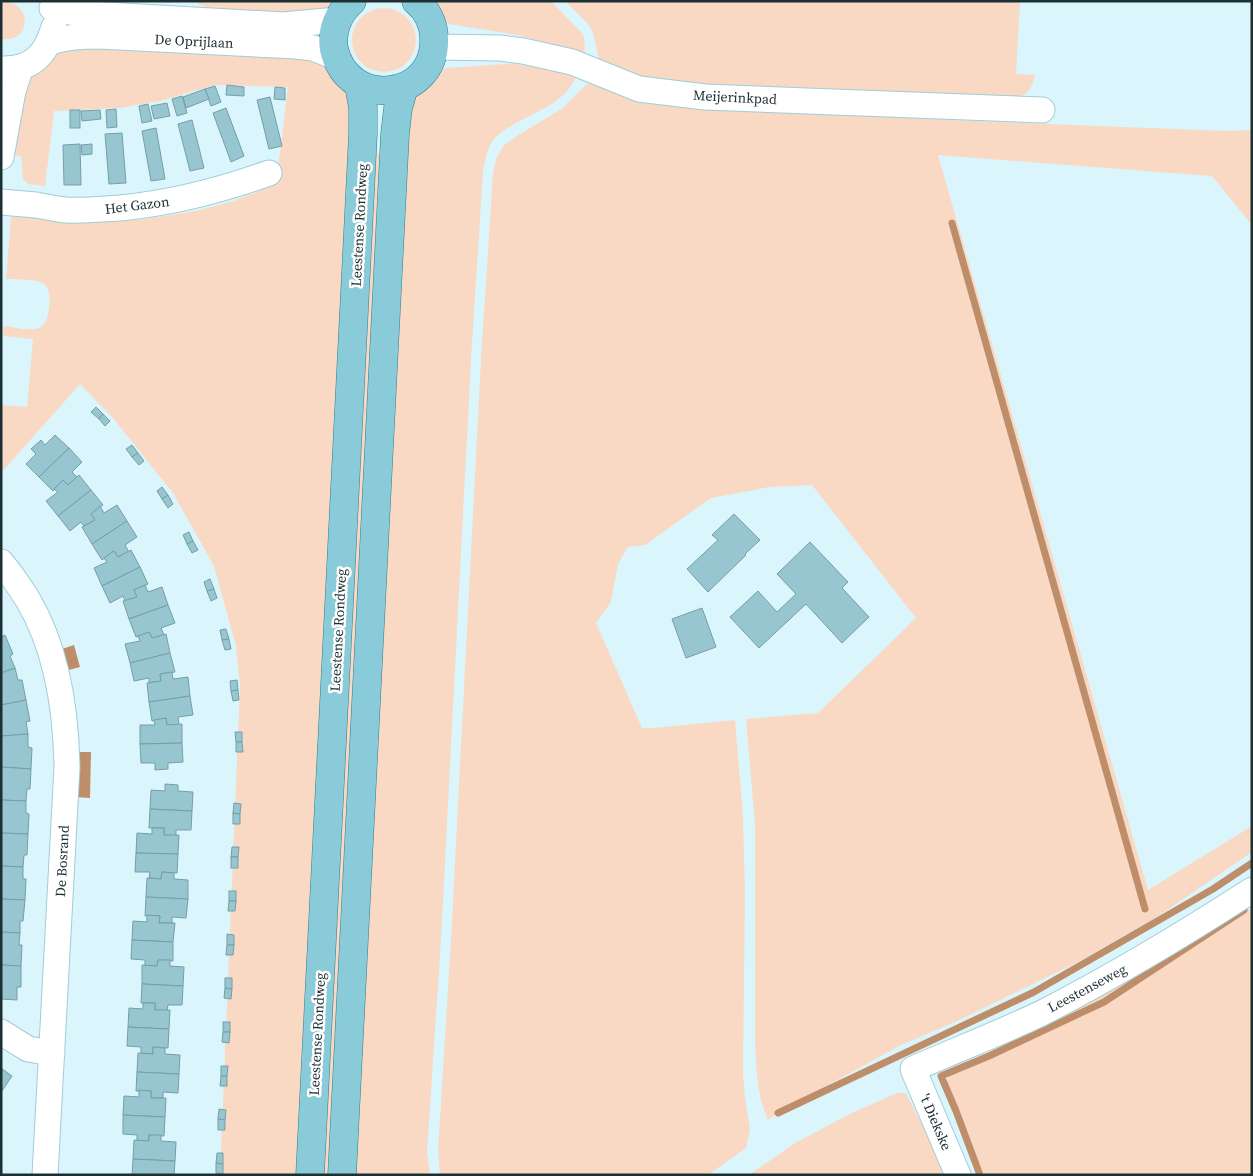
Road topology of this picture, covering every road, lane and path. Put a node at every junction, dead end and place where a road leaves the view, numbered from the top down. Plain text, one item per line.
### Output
1 (416, 1) edge
2 (50, 4) edge
3 (345, 11) edge
4 (50, 42) junction
5 (435, 47) junction
6 (336, 57) junction
7 (11, 68) edge
8 (358, 85) junction
9 (404, 87) junction
10 (1042, 110) dead end
11 (1, 157) edge
12 (270, 173) dead end
13 (1, 202) edge
14 (1, 562) edge
15 (1252, 890) edge
16 (1, 1032) edge
17 (52, 1053) junction
18 (913, 1069) joint
19 (46, 1175) edge
20 (310, 1175) edge
21 (342, 1175) edge
22 (958, 1175) edge

1 - 5 main road
2 - 3 street, De Oprijlaan
2 - 4 street
3 - 6 main road
4 - 6 street, De Oprijlaan
4 - 7 street
5 - 9 main road
5 - 10 street, Meijerinkpad
6 - 8 main road
7 - 11 street
8 - 9 main road
8 - 20 main road, Leestense Rondweg
9 - 21 main road
12 - 13 street, Het Gazon
14 - 17 street, De Bosrand
15 - 18 street, Leestenseweg
16 - 17 street
17 - 19 street, De Bosrand
18 - 22 street, 't Diekske

